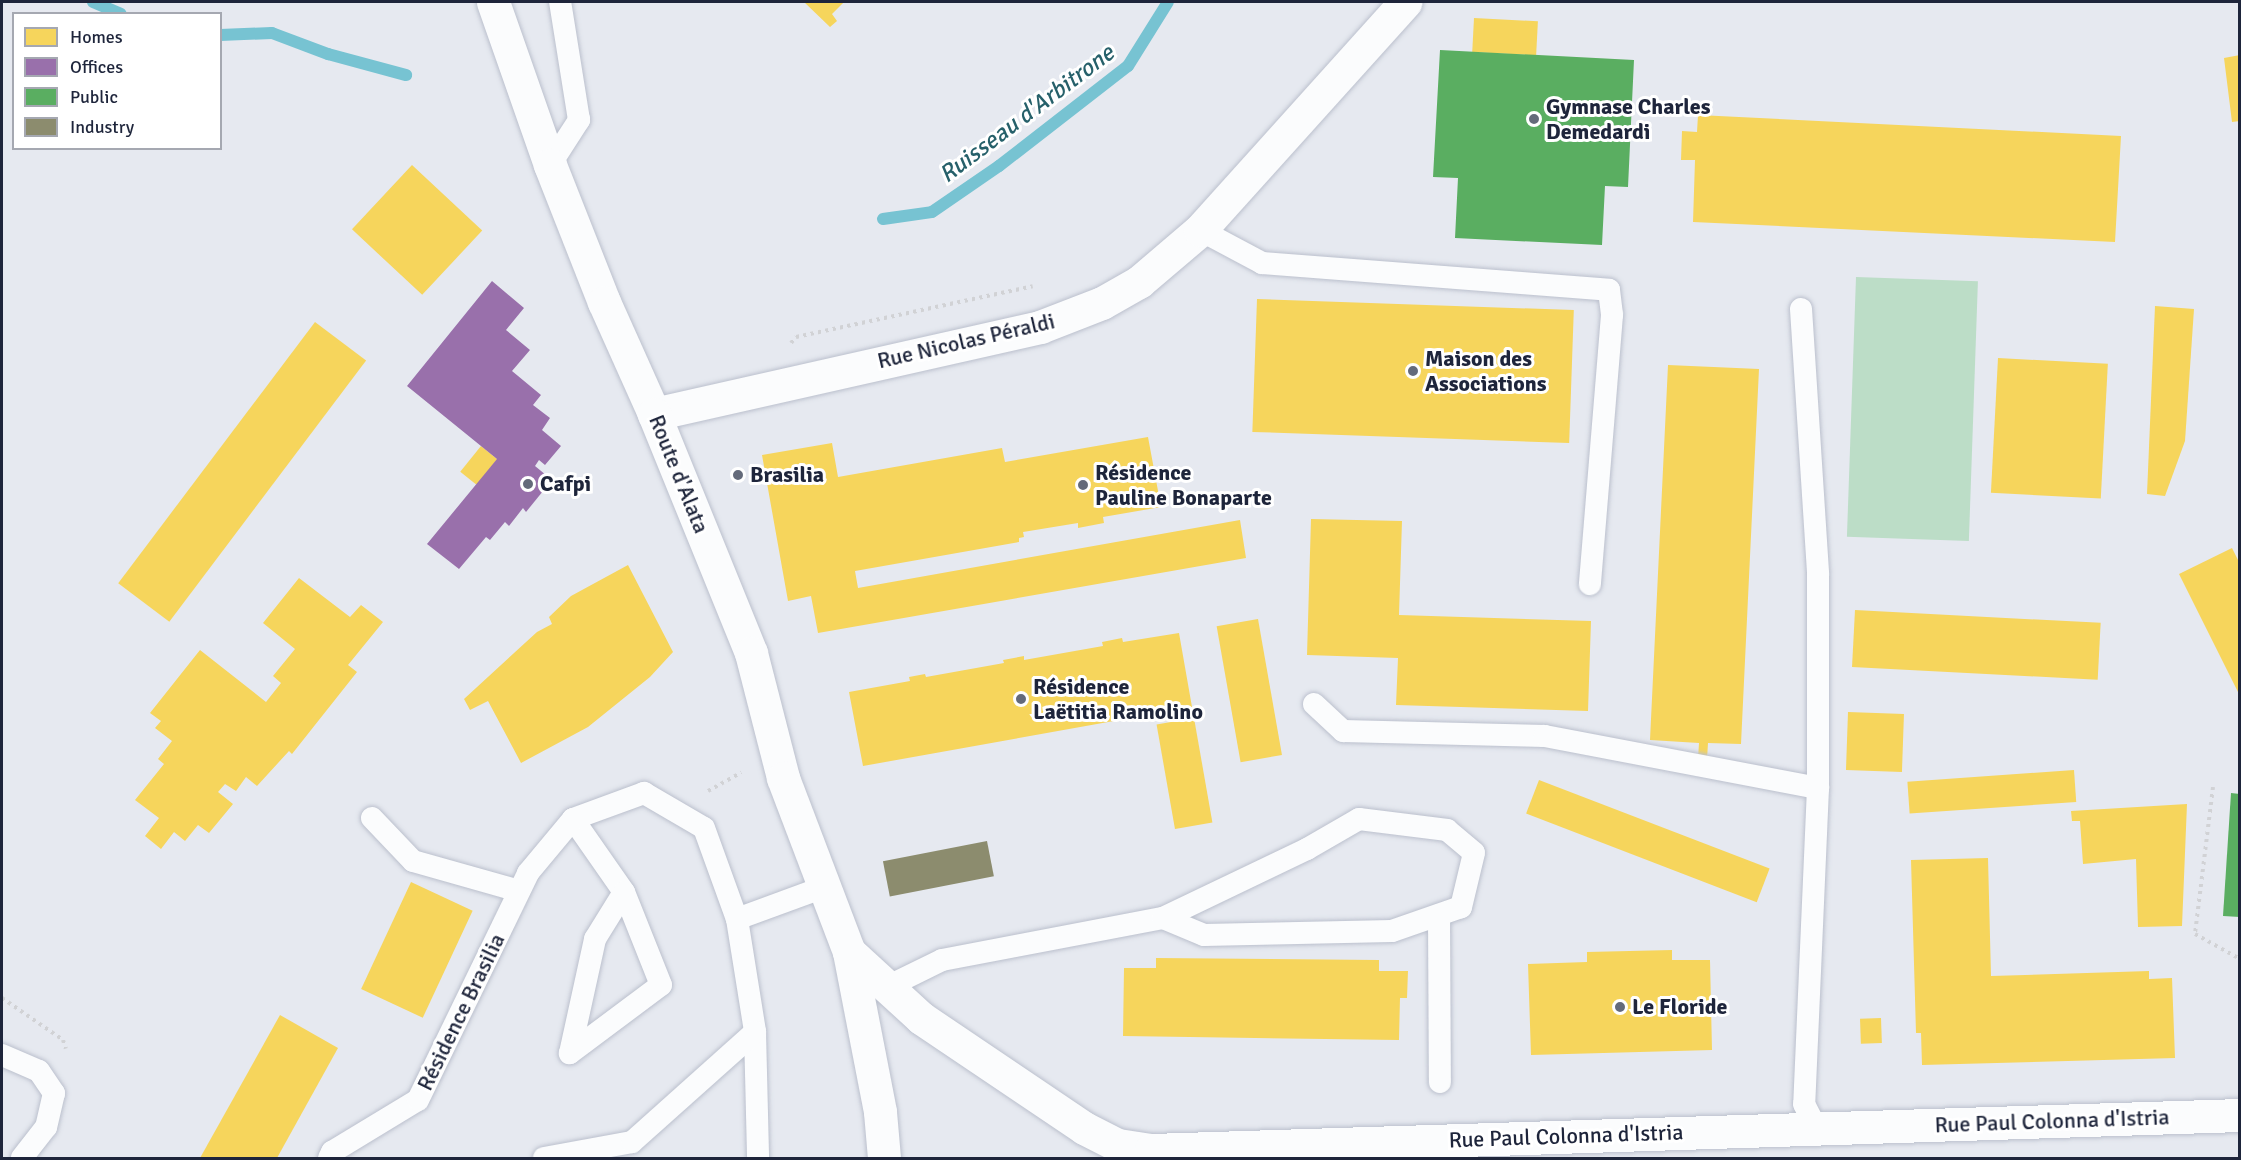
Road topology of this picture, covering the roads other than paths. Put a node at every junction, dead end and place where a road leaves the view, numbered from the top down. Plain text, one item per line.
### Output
1 (493, 2) edge
2 (560, 2) edge
3 (1405, 2) edge
4 (550, 165) junction
5 (1200, 230) junction
6 (1801, 309) dead end
7 (654, 414) junction
8 (1590, 584) dead end
9 (1314, 704) dead end
10 (1818, 788) junction
11 (372, 818) dead end
12 (573, 819) junction
13 (824, 887) junction
14 (519, 891) junction
15 (624, 892) junction
16 (1439, 915) junction
17 (1163, 918) junction
18 (737, 919) junction
19 (849, 952) junction
20 (887, 987) junction
21 (755, 1032) junction
22 (2, 1055) edge
23 (1440, 1082) dead end
24 (2240, 1115) edge
25 (1816, 1128) junction
26 (22, 1158) edge
27 (328, 1158) edge
28 (544, 1158) edge
29 (758, 1158) edge
30 (884, 1158) edge

1 - 4 street, Route d'Alata
2 - 4 lane
3 - 5 street, Rue Nicolas Péraldi
4 - 7 street, Route d'Alata
5 - 7 street, Rue Nicolas Péraldi
5 - 8 lane
6 - 10 lane
7 - 13 street, Route d'Alata
9 - 10 lane
10 - 25 lane
11 - 14 lane
12 - 14 lane, Résidence Brasilia
12 - 15 lane
12 - 18 lane
13 - 18 lane
13 - 19 street, Route d'Alata
14 - 27 lane, Résidence Brasilia
15 - 15 lane
16 - 17 lane
16 - 17 lane
16 - 23 lane
17 - 20 lane
18 - 21 lane
19 - 20 street, Rue Paul Colonna d'Istria
19 - 30 street, Route d'Alata
20 - 25 street, Rue Paul Colonna d'Istria
21 - 28 lane
21 - 29 lane
22 - 26 lane
24 - 25 street, Rue Paul Colonna d'Istria

